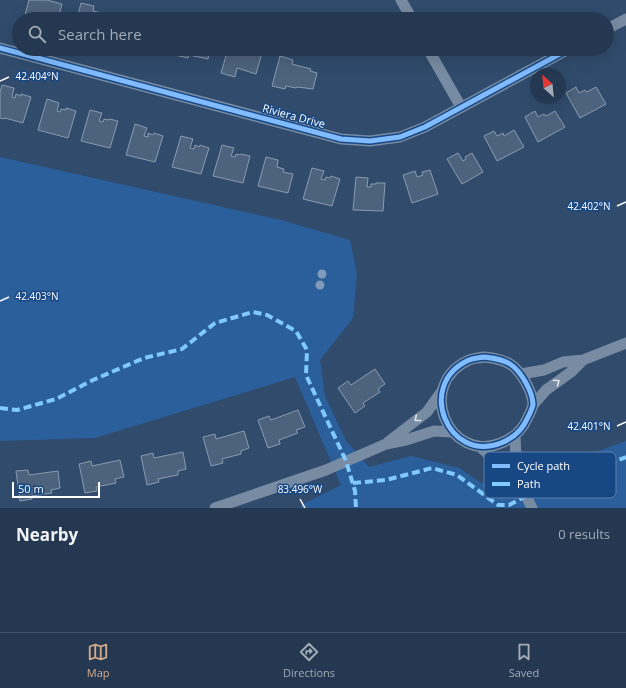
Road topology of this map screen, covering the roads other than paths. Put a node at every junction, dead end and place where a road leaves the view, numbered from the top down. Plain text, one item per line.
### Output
1 (401, 0) edge
2 (408, 12) edge
3 (626, 18) edge
4 (614, 25) edge
5 (0, 48) edge
6 (12, 51) edge
7 (30, 56) edge
8 (432, 56) edge
9 (556, 56) edge
10 (461, 107) junction
11 (626, 343) edge
12 (582, 360) junction
13 (521, 374) junction
14 (442, 390) junction
15 (532, 405) junction
16 (452, 432) junction
17 (515, 435) junction
18 (386, 444) junction
19 (479, 446) junction
20 (486, 452) edge
21 (516, 452) edge
22 (527, 498) edge
23 (215, 508) edge
24 (532, 508) edge

1 - 2 street
3 - 4 street
5 - 6 street, Riviera Drive
7 - 10 street, Riviera Drive
8 - 10 street
9 - 10 street, Riviera Drive
11 - 12 street
12 - 13 street
15 -> 12 street
13 - 14 street
13 - 15 street
14 - 16 street
14 -> 18 street
15 - 17 street
16 - 18 street
16 - 19 street
17 - 19 street
17 - 21 street
18 - 23 street
19 - 20 street
22 - 24 street

